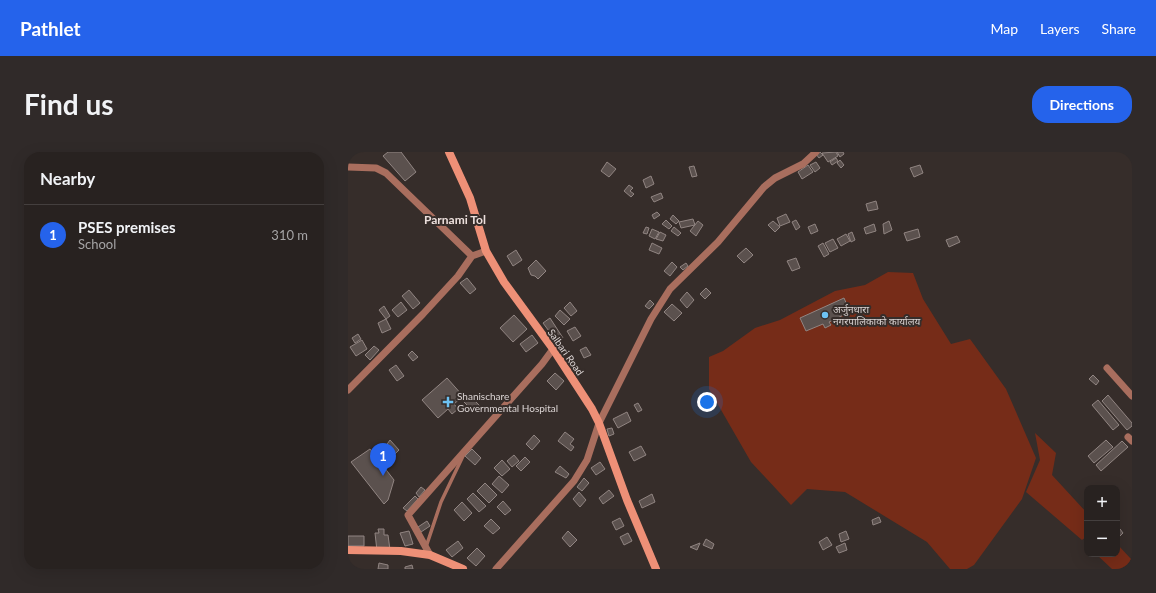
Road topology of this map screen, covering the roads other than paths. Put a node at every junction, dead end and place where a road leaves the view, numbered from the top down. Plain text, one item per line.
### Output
1 (449, 152) edge
2 (816, 152) edge
3 (348, 166) edge
4 (486, 251) junction
5 (472, 256) junction
6 (553, 349) junction
7 (1107, 368) dead end
8 (348, 390) edge
9 (1132, 396) edge
10 (599, 423) junction
11 (466, 450) junction
12 (426, 547) junction
13 (348, 550) edge
14 (430, 555) junction
15 (463, 569) edge
16 (496, 569) edge
17 (656, 569) edge

1 - 4 street, Salbari Road
2 - 10 street
3 - 5 street
4 - 5 street
4 - 6 street, Salbari Road
5 - 8 street
6 - 10 street, Salbari Road
6 - 11 street
7 - 9 street
10 - 16 street
10 - 17 street, Salbari Road
11 - 12 lane
11 - 12 street
12 - 14 street
13 - 14 street
14 - 15 street

